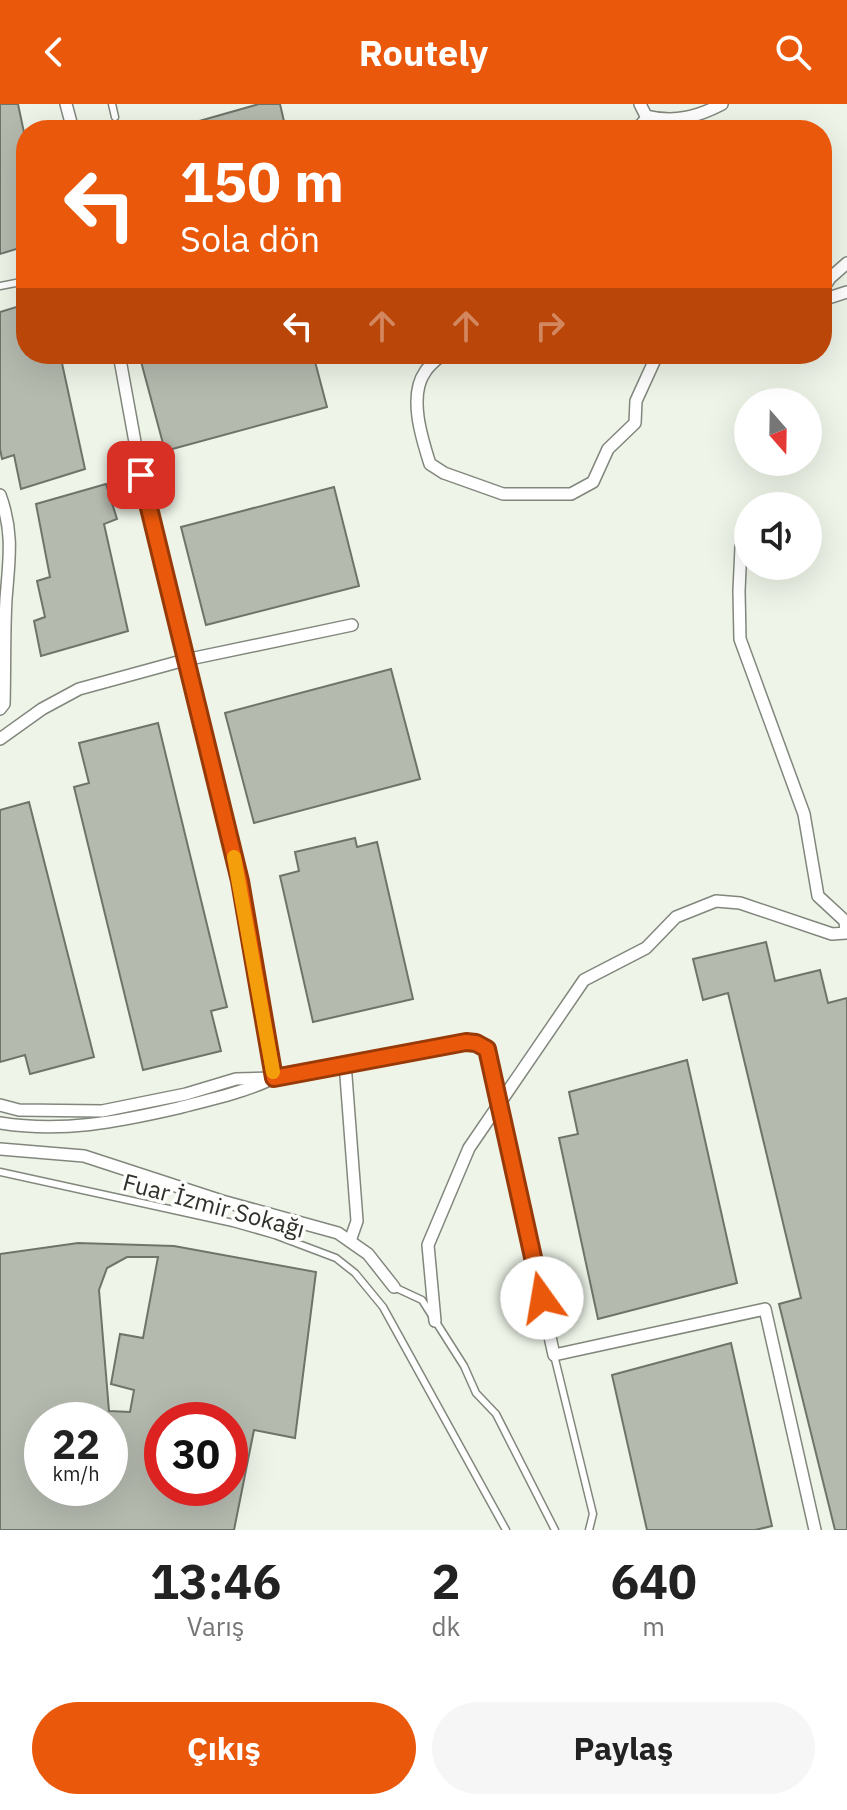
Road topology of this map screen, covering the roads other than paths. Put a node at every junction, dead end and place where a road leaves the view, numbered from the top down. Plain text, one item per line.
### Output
1 (112, 104) edge
2 (640, 104) edge
3 (722, 104) edge
4 (646, 116) junction
5 (115, 117) dead end
6 (643, 120) edge
7 (847, 263) edge
8 (832, 276) edge
9 (121, 364) edge
10 (433, 364) edge
11 (653, 364) edge
12 (0, 495) edge
13 (740, 580) edge
14 (352, 625) dead end
15 (185, 660) junction
16 (0, 709) edge
17 (0, 739) edge
18 (345, 1063) junction
19 (274, 1078) junction
20 (0, 1105) edge
21 (0, 1123) edge
22 (0, 1149) edge
23 (0, 1172) edge
24 (350, 1241) junction
25 (394, 1287) joint
26 (435, 1321) junction
27 (554, 1355) junction
28 (506, 1530) edge
29 (555, 1530) edge
30 (589, 1530) edge
31 (815, 1530) edge

1 - 5 lane
2 - 4 street
3 - 4 street
4 - 6 street
7 - 8 street
9 - 15 street
10 - 11 street
12 - 16 street
13 - 26 street
14 - 15 street
15 - 17 street
15 - 19 street
18 - 19 street
18 - 24 street
18 - 27 street, bridge
19 - 20 street
19 - 21 street
22 - 24 street
23 - 28 lane, Fuar İzmir Sokağı
24 - 25 street
25 - 26 lane
26 - 29 lane
27 - 30 lane
27 - 31 street

